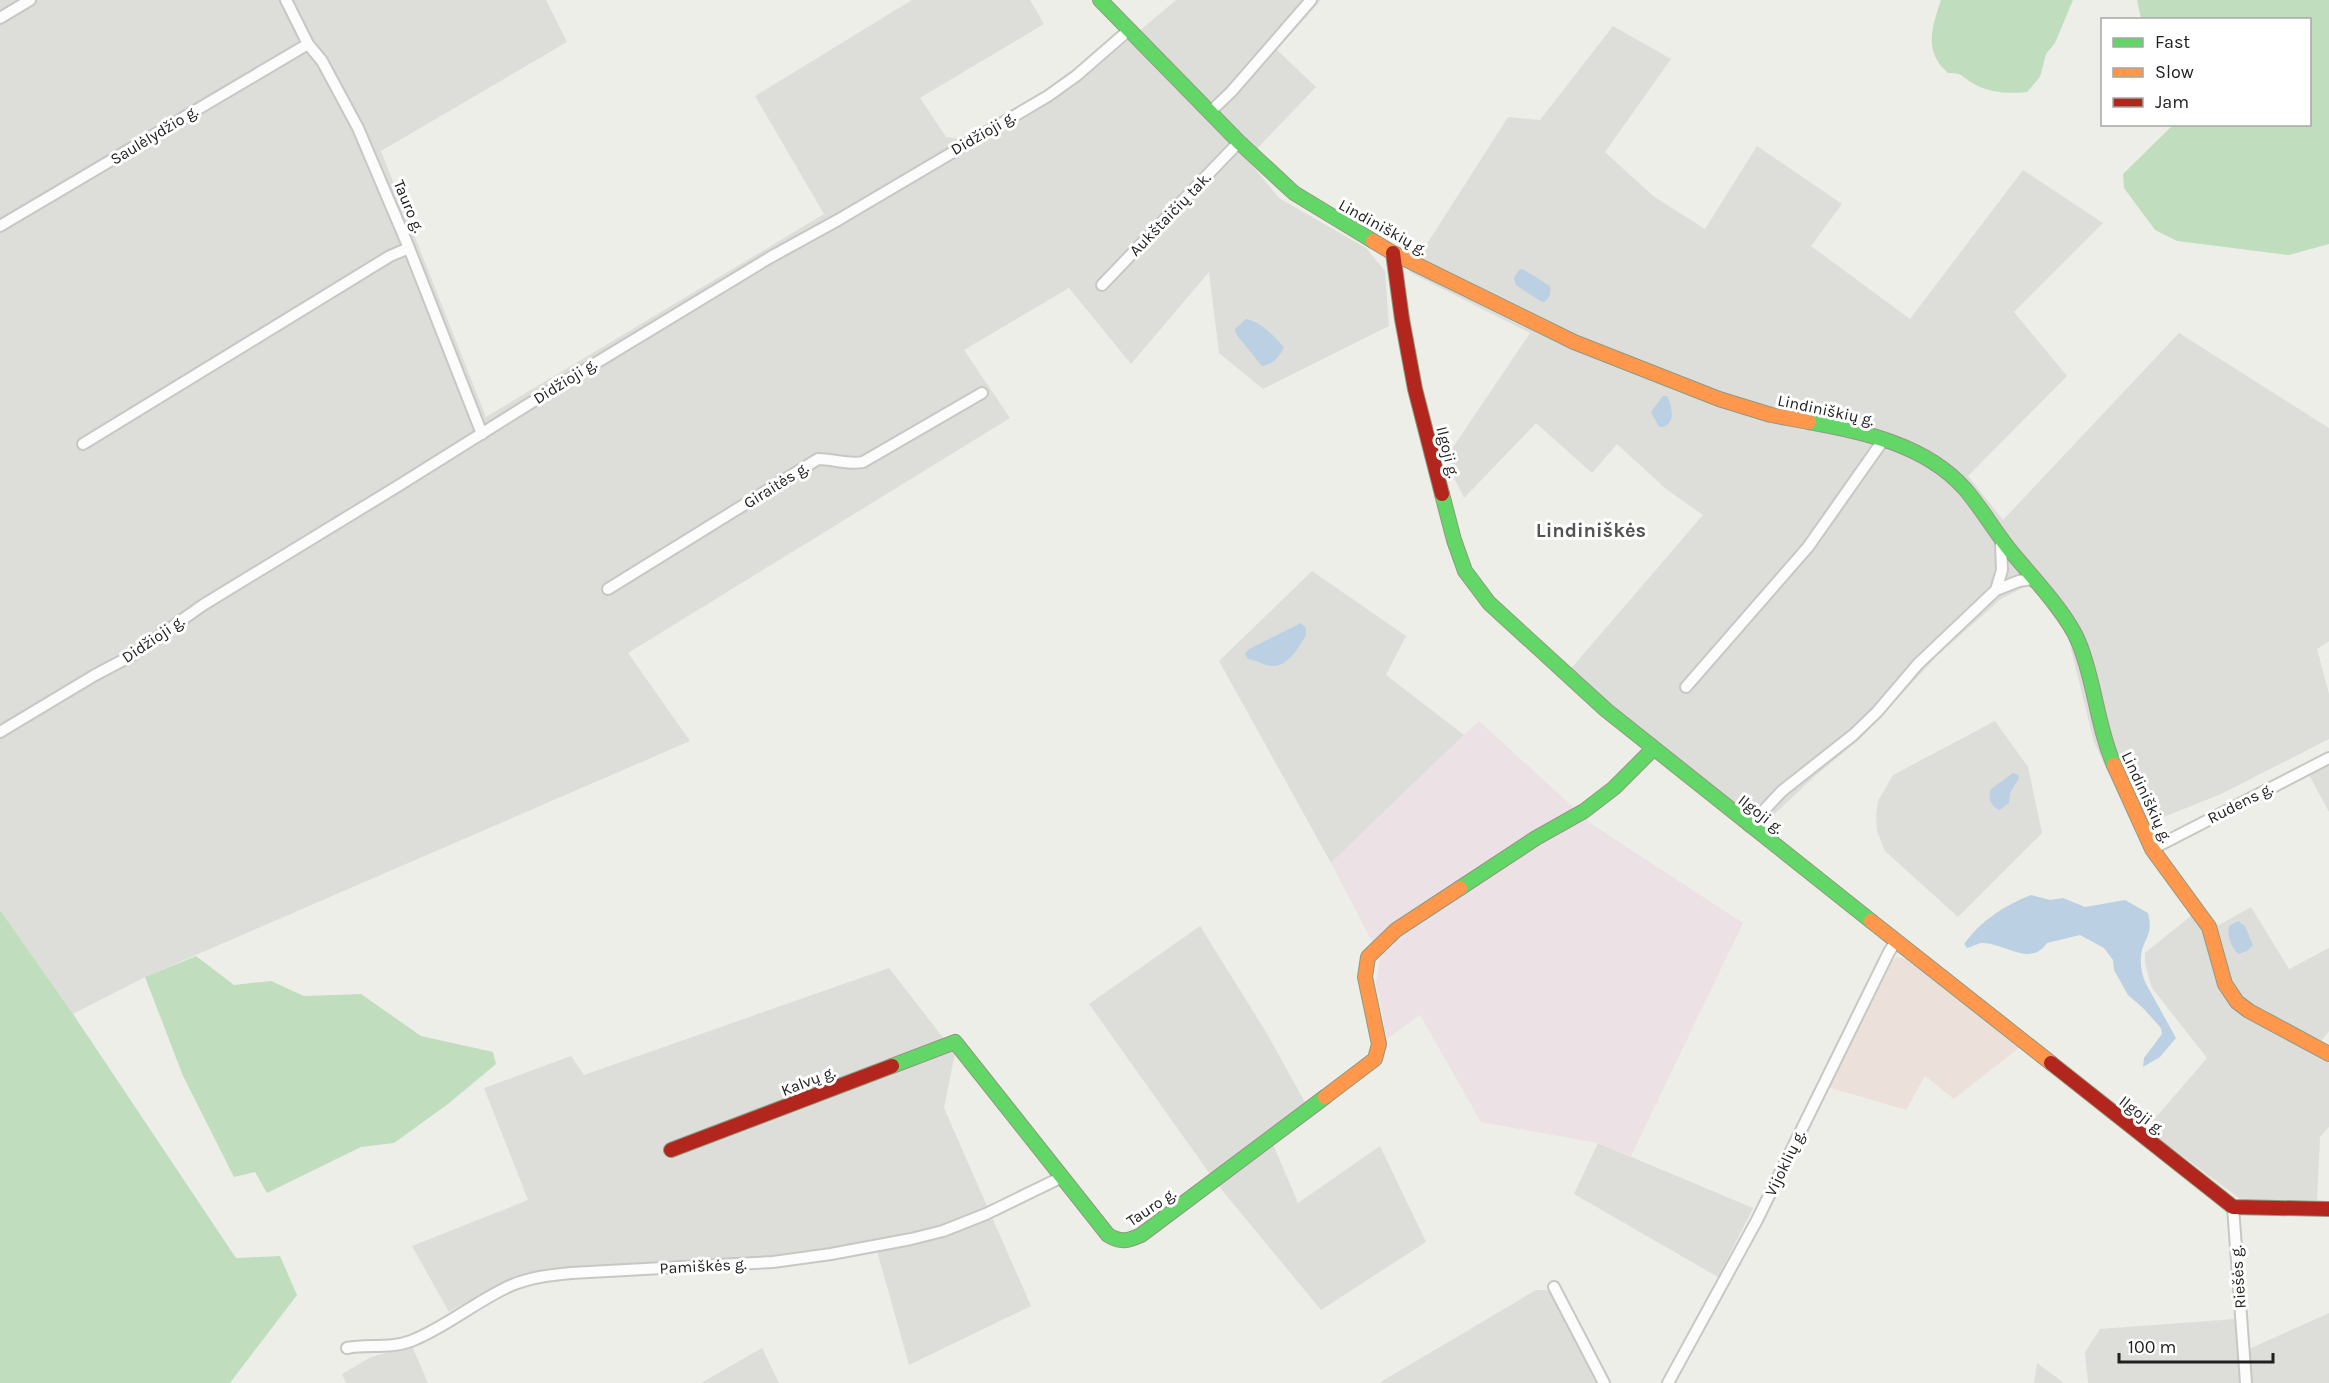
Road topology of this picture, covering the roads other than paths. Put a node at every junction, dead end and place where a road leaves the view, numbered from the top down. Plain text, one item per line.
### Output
1 (30, 0) edge
2 (286, 0) edge
3 (1100, 0) edge
4 (1311, 0) edge
5 (0, 18) edge
6 (1129, 30) junction
7 (308, 44) junction
8 (1209, 113) junction
9 (1239, 142) junction
10 (0, 226) edge
11 (409, 248) junction
12 (1394, 253) junction
13 (1102, 285) dead end
14 (982, 393) dead end
15 (482, 434) junction
16 (1884, 439) junction
17 (83, 444) dead end
18 (2001, 540) junction
19 (2032, 579) junction
20 (608, 589) dead end
21 (1996, 590) junction
22 (1686, 687) dead end
23 (0, 732) edge
24 (1653, 750) junction
25 (2329, 758) edge
26 (1749, 826) junction
27 (2152, 849) junction
28 (1896, 941) junction
29 (956, 1042) joint
30 (2329, 1054) edge
31 (671, 1150) dead end
32 (1062, 1178) junction
33 (2233, 1207) junction
34 (2329, 1209) edge
35 (1554, 1287) dead end
36 (347, 1348) dead end
37 (1604, 1383) edge
38 (1668, 1383) edge
39 (2246, 1383) edge

1 - 5 street
2 - 7 street, Tauro g.
3 - 6 street, Lindiniškių g.
4 - 8 street
6 - 8 street, Lindiniškių g.
6 - 15 street, Didžioji g.
7 - 10 street, Saulėlydžio g.
7 - 11 street, Tauro g.
8 - 9 street, Lindiniškių g.
9 - 12 street, Lindiniškių g.
9 - 13 street, Aukštaičių tak.
11 - 15 street, Tauro g.
11 - 17 street
12 - 16 street, Lindiniškių g.
12 - 24 street, Ilgoji g.
14 - 20 street, Giraitės g.
15 - 23 street, Didžioji g.
16 - 18 street, Lindiniškių g.
16 - 22 street
18 - 19 street, Lindiniškių g.
18 - 21 street
19 - 21 street
19 - 27 street, Lindiniškių g.
21 - 26 street
24 - 26 street, Ilgoji g.
24 - 32 street, Tauro g.
25 - 27 street, Rudens g.
26 - 28 street, Ilgoji g.
27 - 30 street, Lindiniškių g.
28 - 33 street, Ilgoji g.
28 - 38 street, Vijoklių g.
29 - 31 street, Kalvų g.
29 - 32 street, Tauro g.
32 - 36 street, Pamiškės g.
33 - 34 street
33 - 39 street, Riešės g.
35 - 37 street

